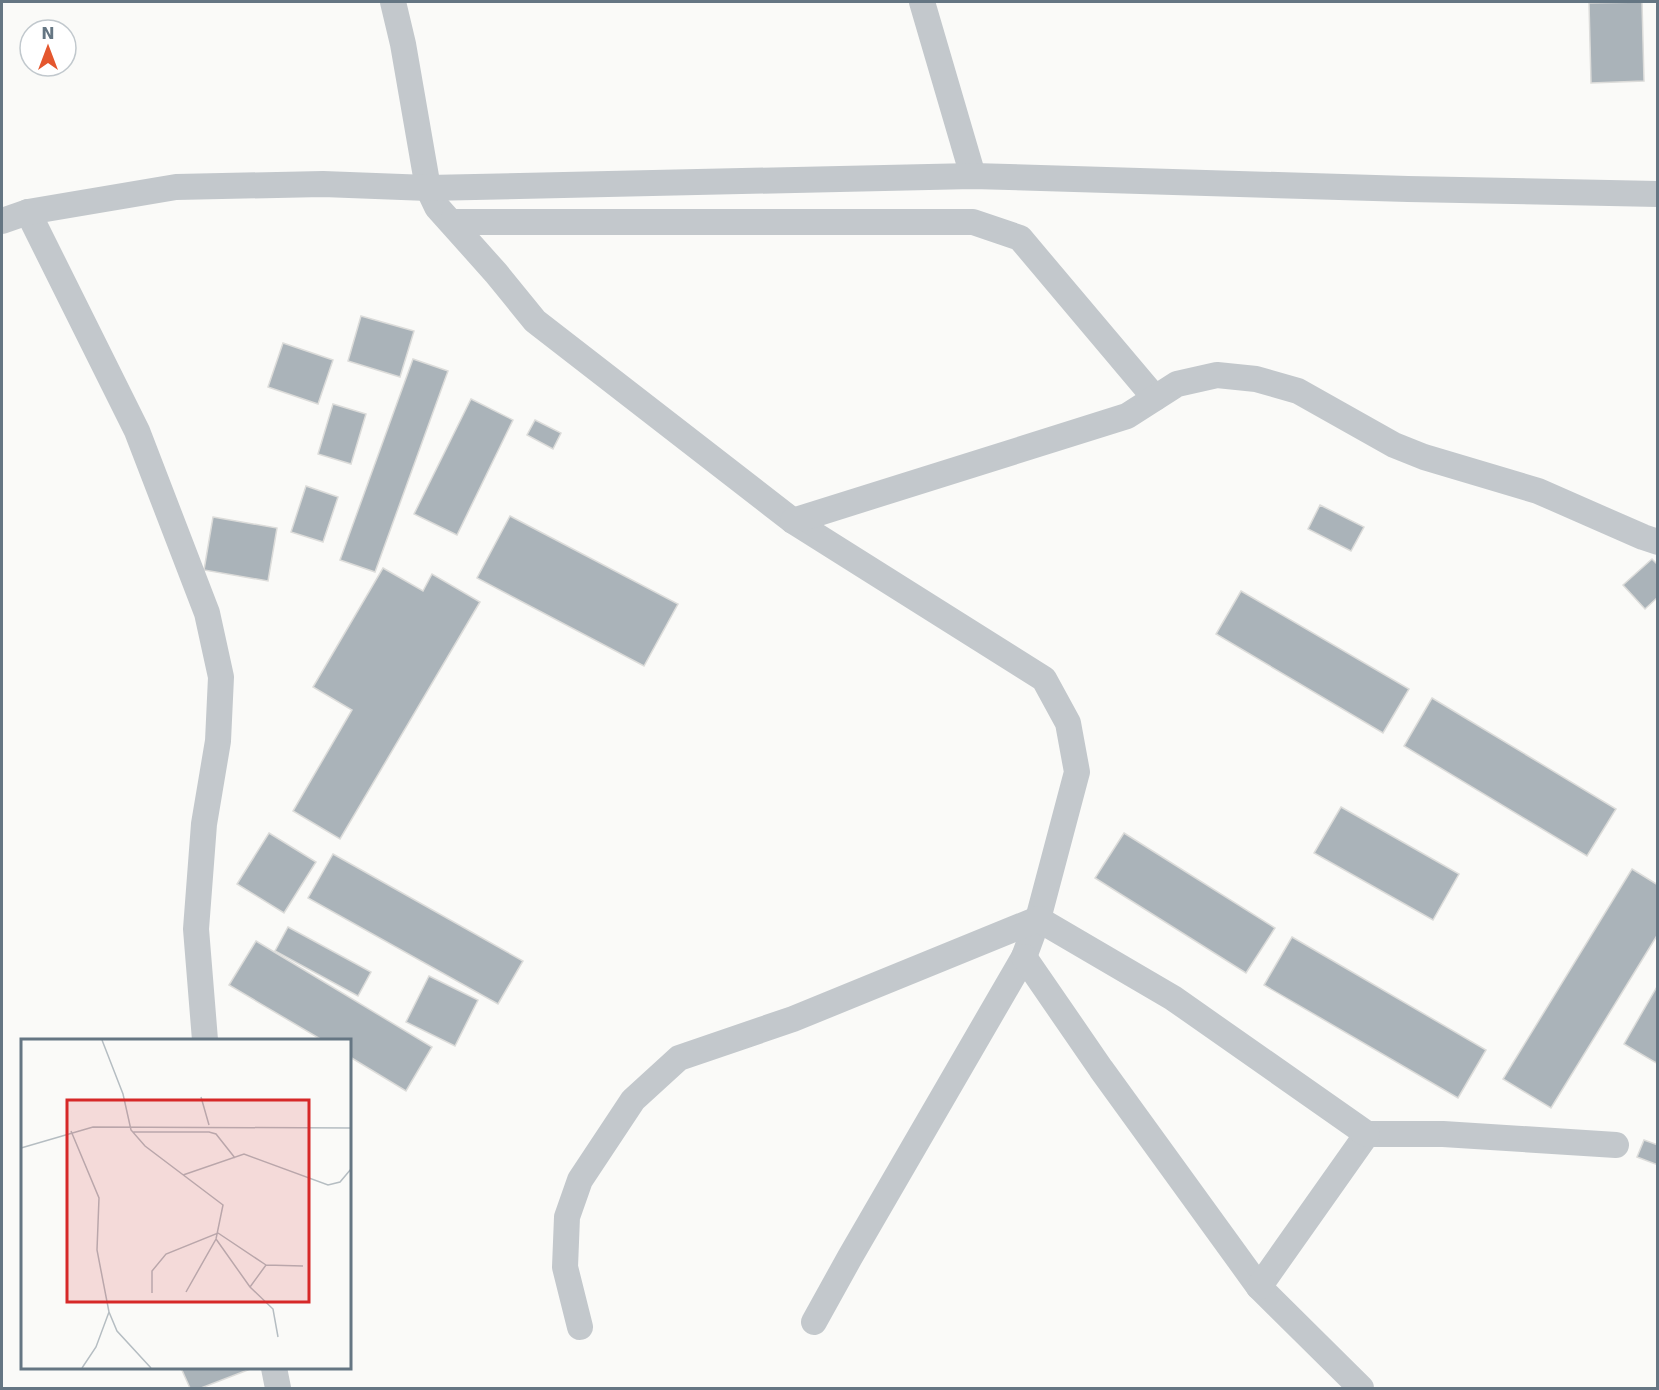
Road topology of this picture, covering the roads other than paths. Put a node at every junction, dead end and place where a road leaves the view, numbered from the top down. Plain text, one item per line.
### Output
1 (393, 2) edge
2 (922, 2) edge
3 (973, 176) junction
4 (428, 188) junction
5 (1658, 194) edge
6 (28, 212) junction
7 (2, 220) edge
8 (452, 222) junction
9 (1155, 398) junction
10 (793, 521) junction
11 (1658, 542) edge
12 (1038, 920) junction
13 (1024, 957) junction
14 (205, 1039) edge
15 (1367, 1134) junction
16 (1616, 1146) dead end
17 (1258, 1287) junction
18 (814, 1322) dead end
19 (580, 1327) dead end
20 (274, 1369) edge
21 (278, 1389) edge
22 (1361, 1389) edge

1 - 4 street
2 - 3 street
3 - 4 street
3 - 5 street
4 - 6 street
4 - 8 street
6 - 7 street
6 - 14 street
8 - 9 street
8 - 10 street
9 - 10 street
9 - 11 street
10 - 12 street
12 - 13 street
12 - 15 street
12 - 19 street
13 - 17 street
13 - 18 street
15 - 16 street
15 - 17 street
17 - 22 street
20 - 21 street

